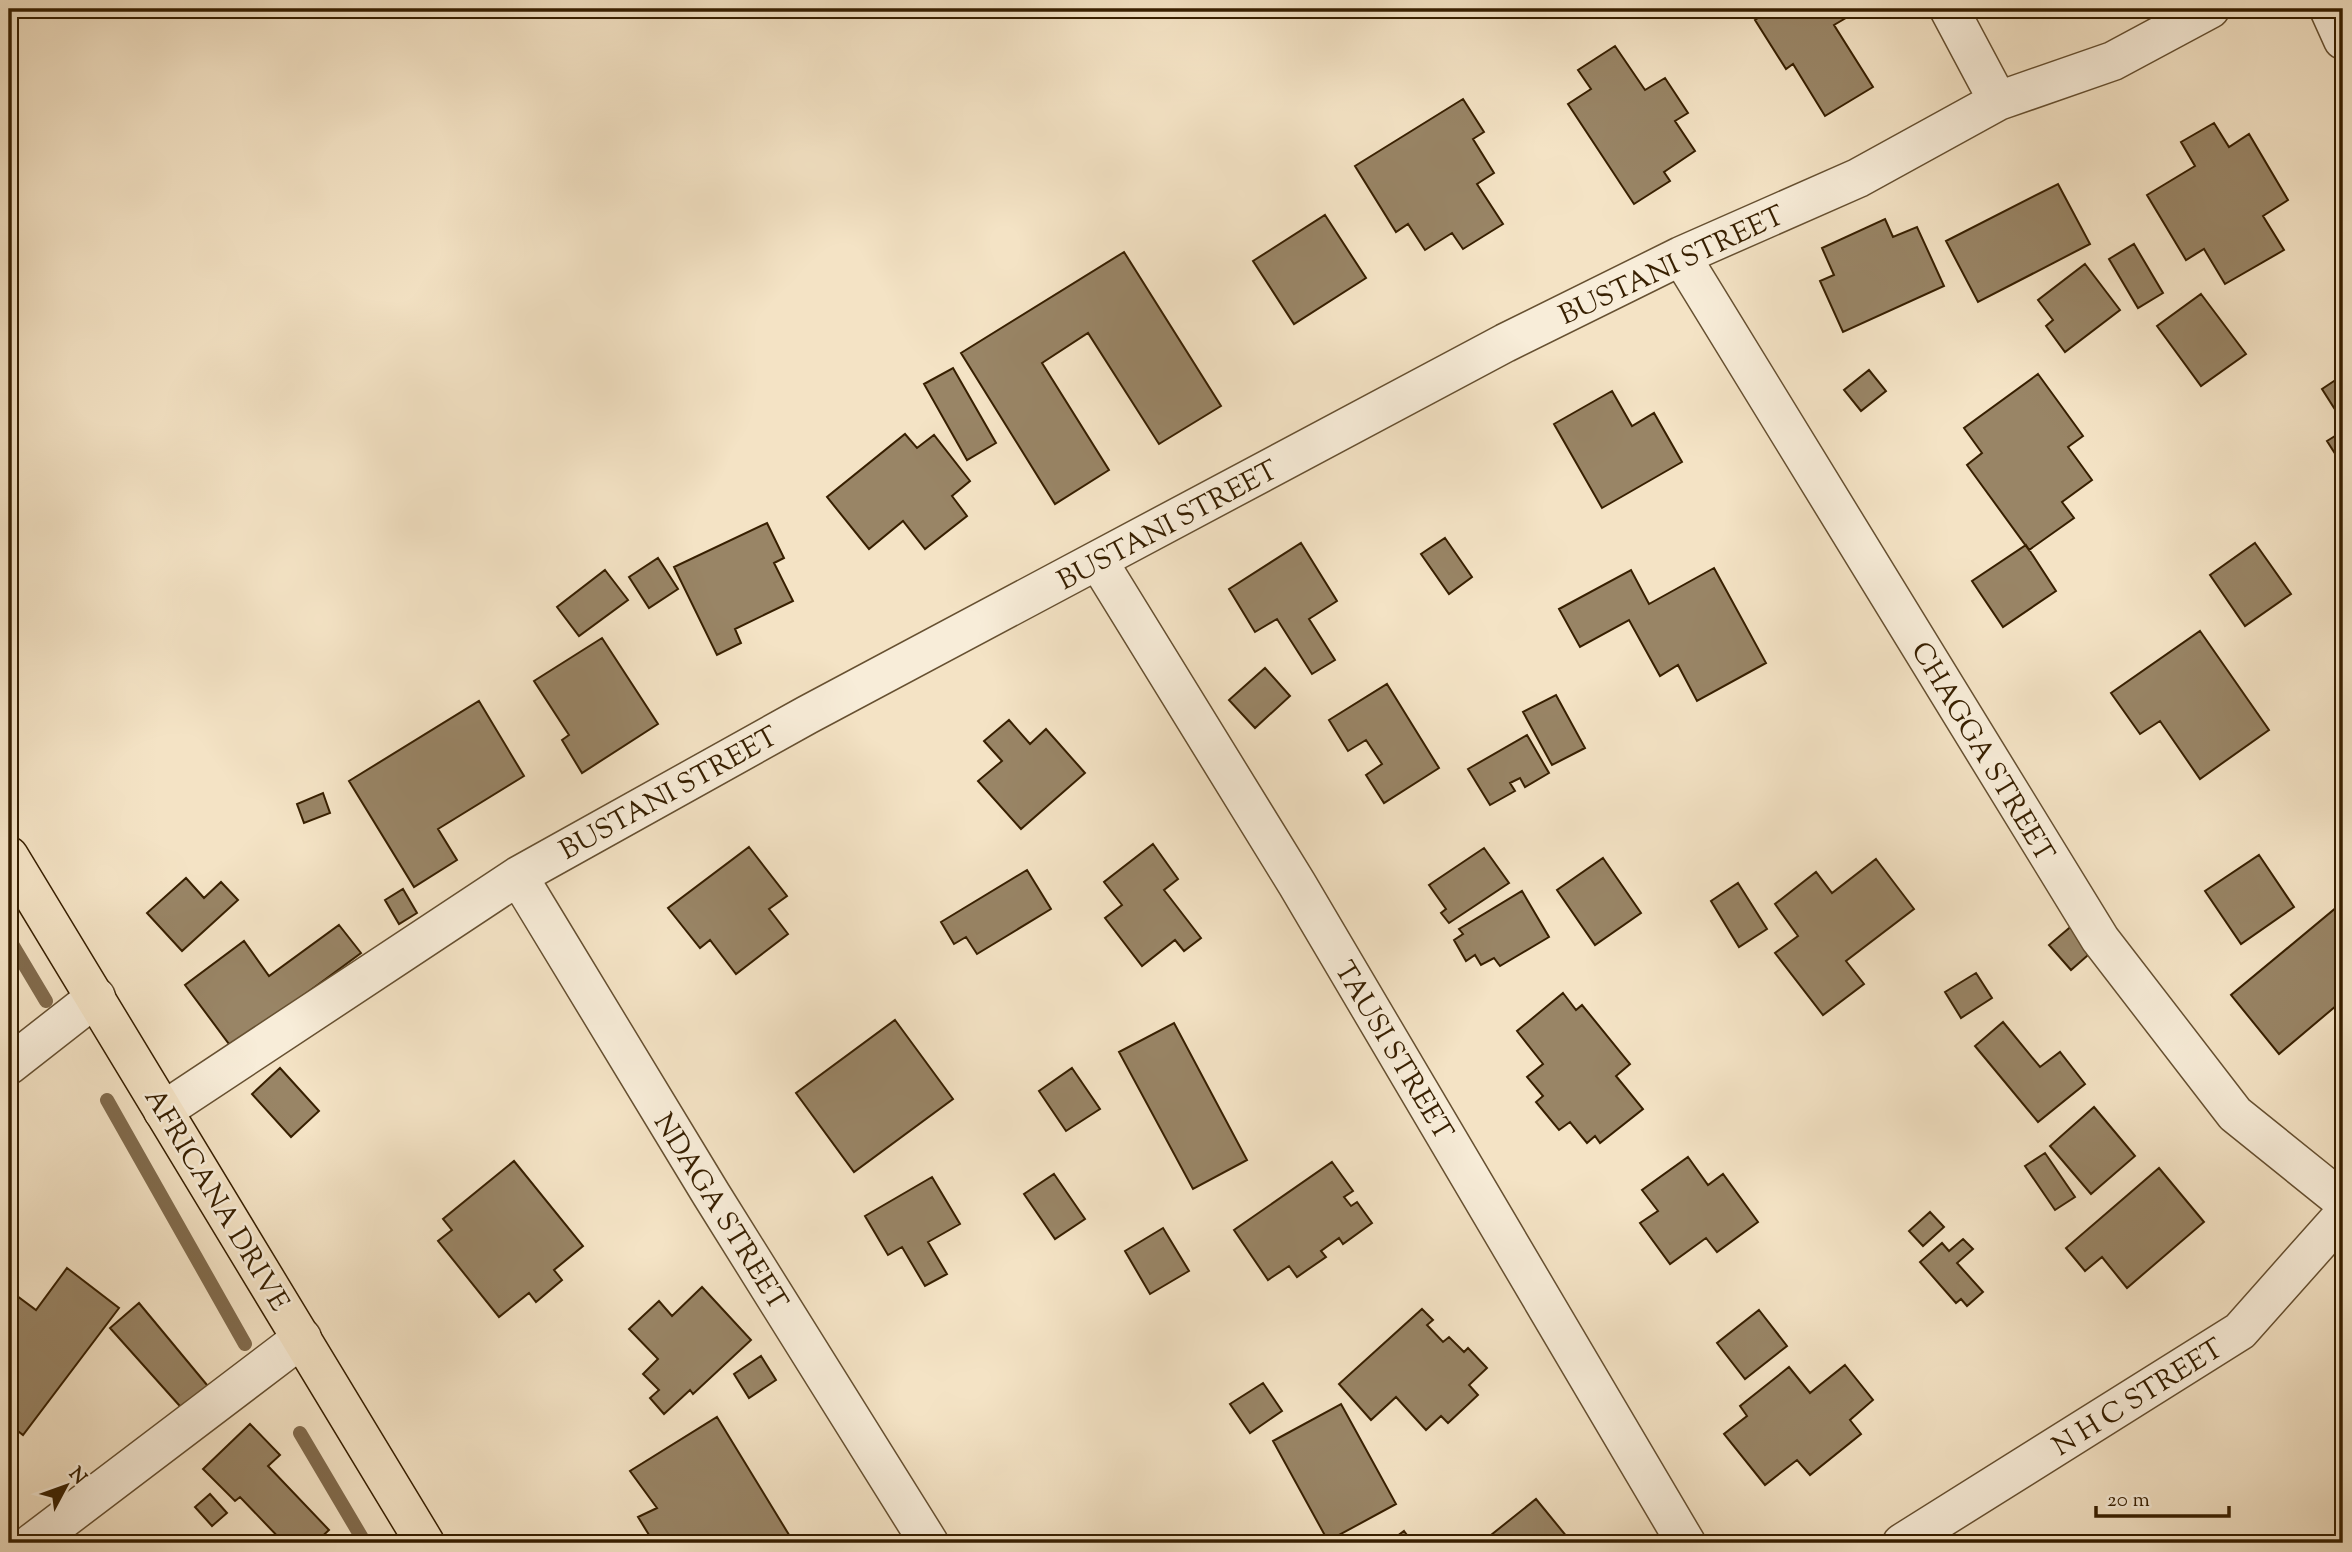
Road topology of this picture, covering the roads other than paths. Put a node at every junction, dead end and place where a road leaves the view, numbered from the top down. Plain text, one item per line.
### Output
1 (1948, 9) edge
2 (2210, 9) edge
3 (2329, 9) edge
4 (2343, 40) edge
5 (1998, 101) junction
6 (1681, 256) junction
7 (1098, 561) junction
8 (9, 856) edge
9 (519, 876) junction
10 (96, 997) junction
11 (9, 1065) edge
12 (163, 1111) junction
13 (2343, 1201) edge
14 (2343, 1215) edge
15 (302, 1338) junction
16 (32, 1543) edge
17 (425, 1543) edge
18 (929, 1543) edge
19 (1686, 1543) edge
20 (1902, 1543) edge

1 - 5 street
2 - 5 street, BUSTANI STREET
3 - 4 street
5 - 6 street, BUSTANI STREET
6 - 7 street, BUSTANI STREET
6 - 13 street, CHAGGA STREET
7 - 9 street, BUSTANI STREET
7 - 19 street, TAUSI STREET
8 - 10 main road, AFRICANA DRIVE
9 - 12 street, BUSTANI STREET
9 - 18 street, NDAGA STREET
10 - 11 street
10 - 12 main road, AFRICANA DRIVE
12 - 15 main road, AFRICANA DRIVE
14 - 20 street, N H C STREET
15 - 16 street
15 - 17 main road, AFRICANA DRIVE

